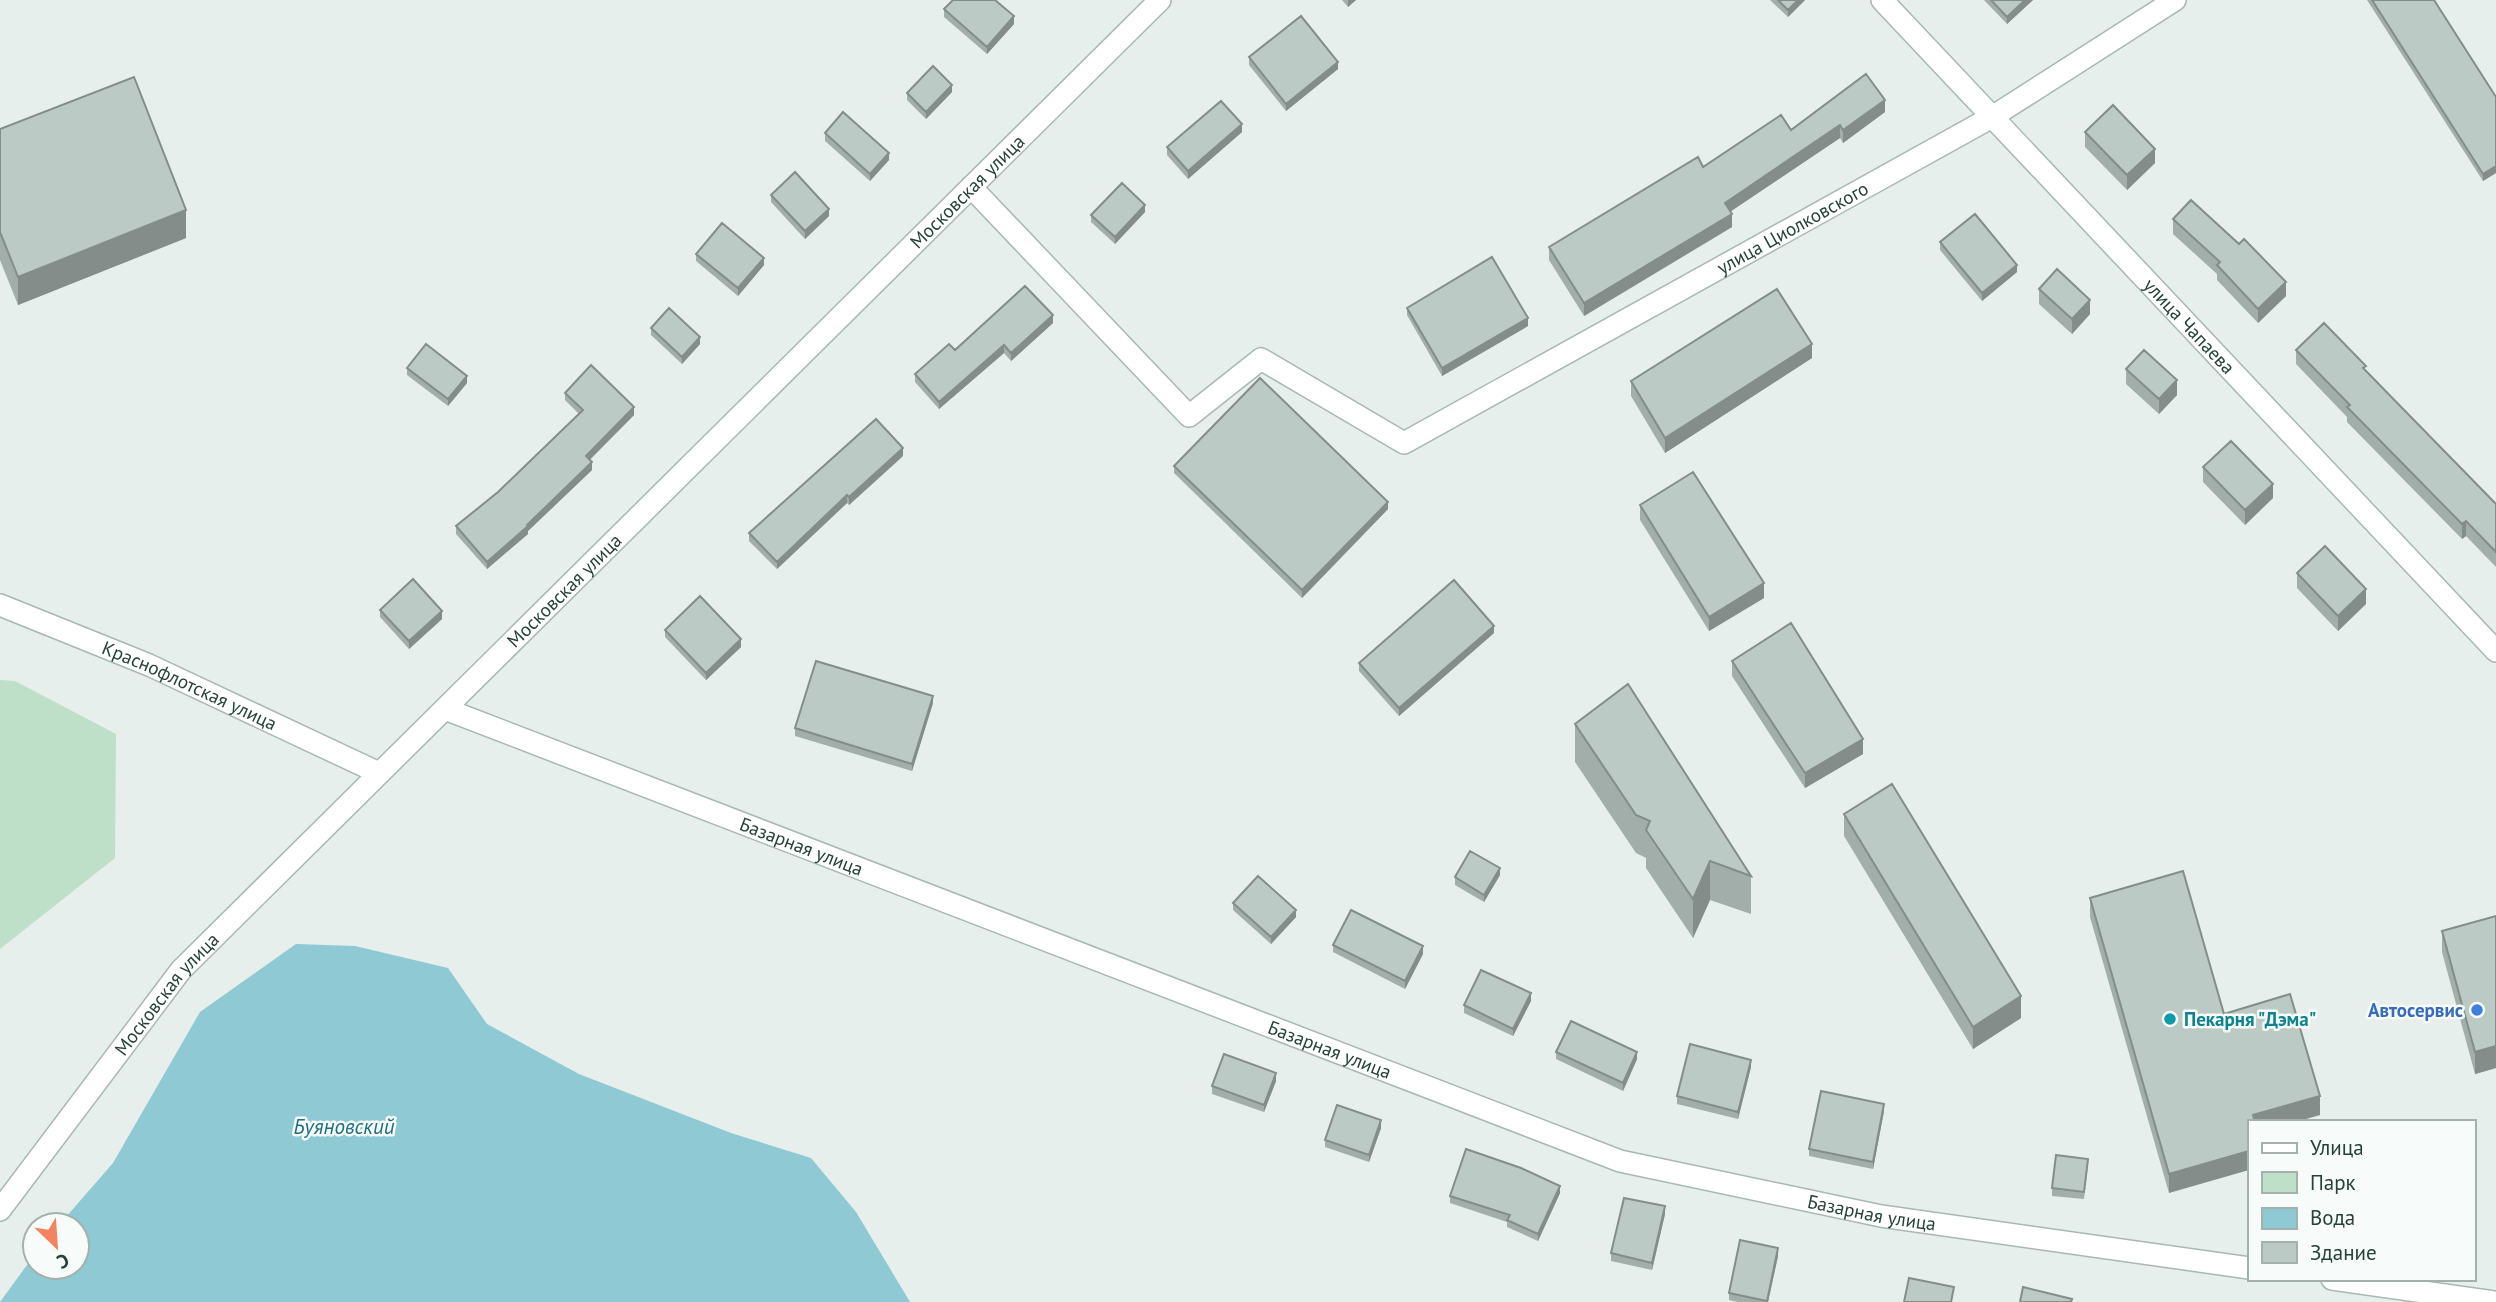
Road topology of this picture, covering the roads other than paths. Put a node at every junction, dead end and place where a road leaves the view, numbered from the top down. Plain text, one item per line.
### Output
1 (1160, 0) edge
2 (1882, 0) edge
3 (2175, 0) edge
4 (1992, 117) junction
5 (971, 187) junction
6 (0, 605) edge
7 (2496, 651) edge
8 (445, 709) junction
9 (379, 773) junction
10 (0, 1210) edge
11 (2248, 1268) edge
12 (2346, 1281) edge
13 (2494, 1302) edge

1 - 5 street, Московская улица
2 - 4 street, улица Чапаева
3 - 4 street, улица Циолковского
4 - 5 street, улица Циолковского
4 - 7 street, улица Чапаева
5 - 8 street, Московская улица
6 - 9 street, Краснофлотская улица
8 - 9 street, Московская улица
8 - 11 street, Базарная улица
9 - 10 street, Московская улица
12 - 13 street

